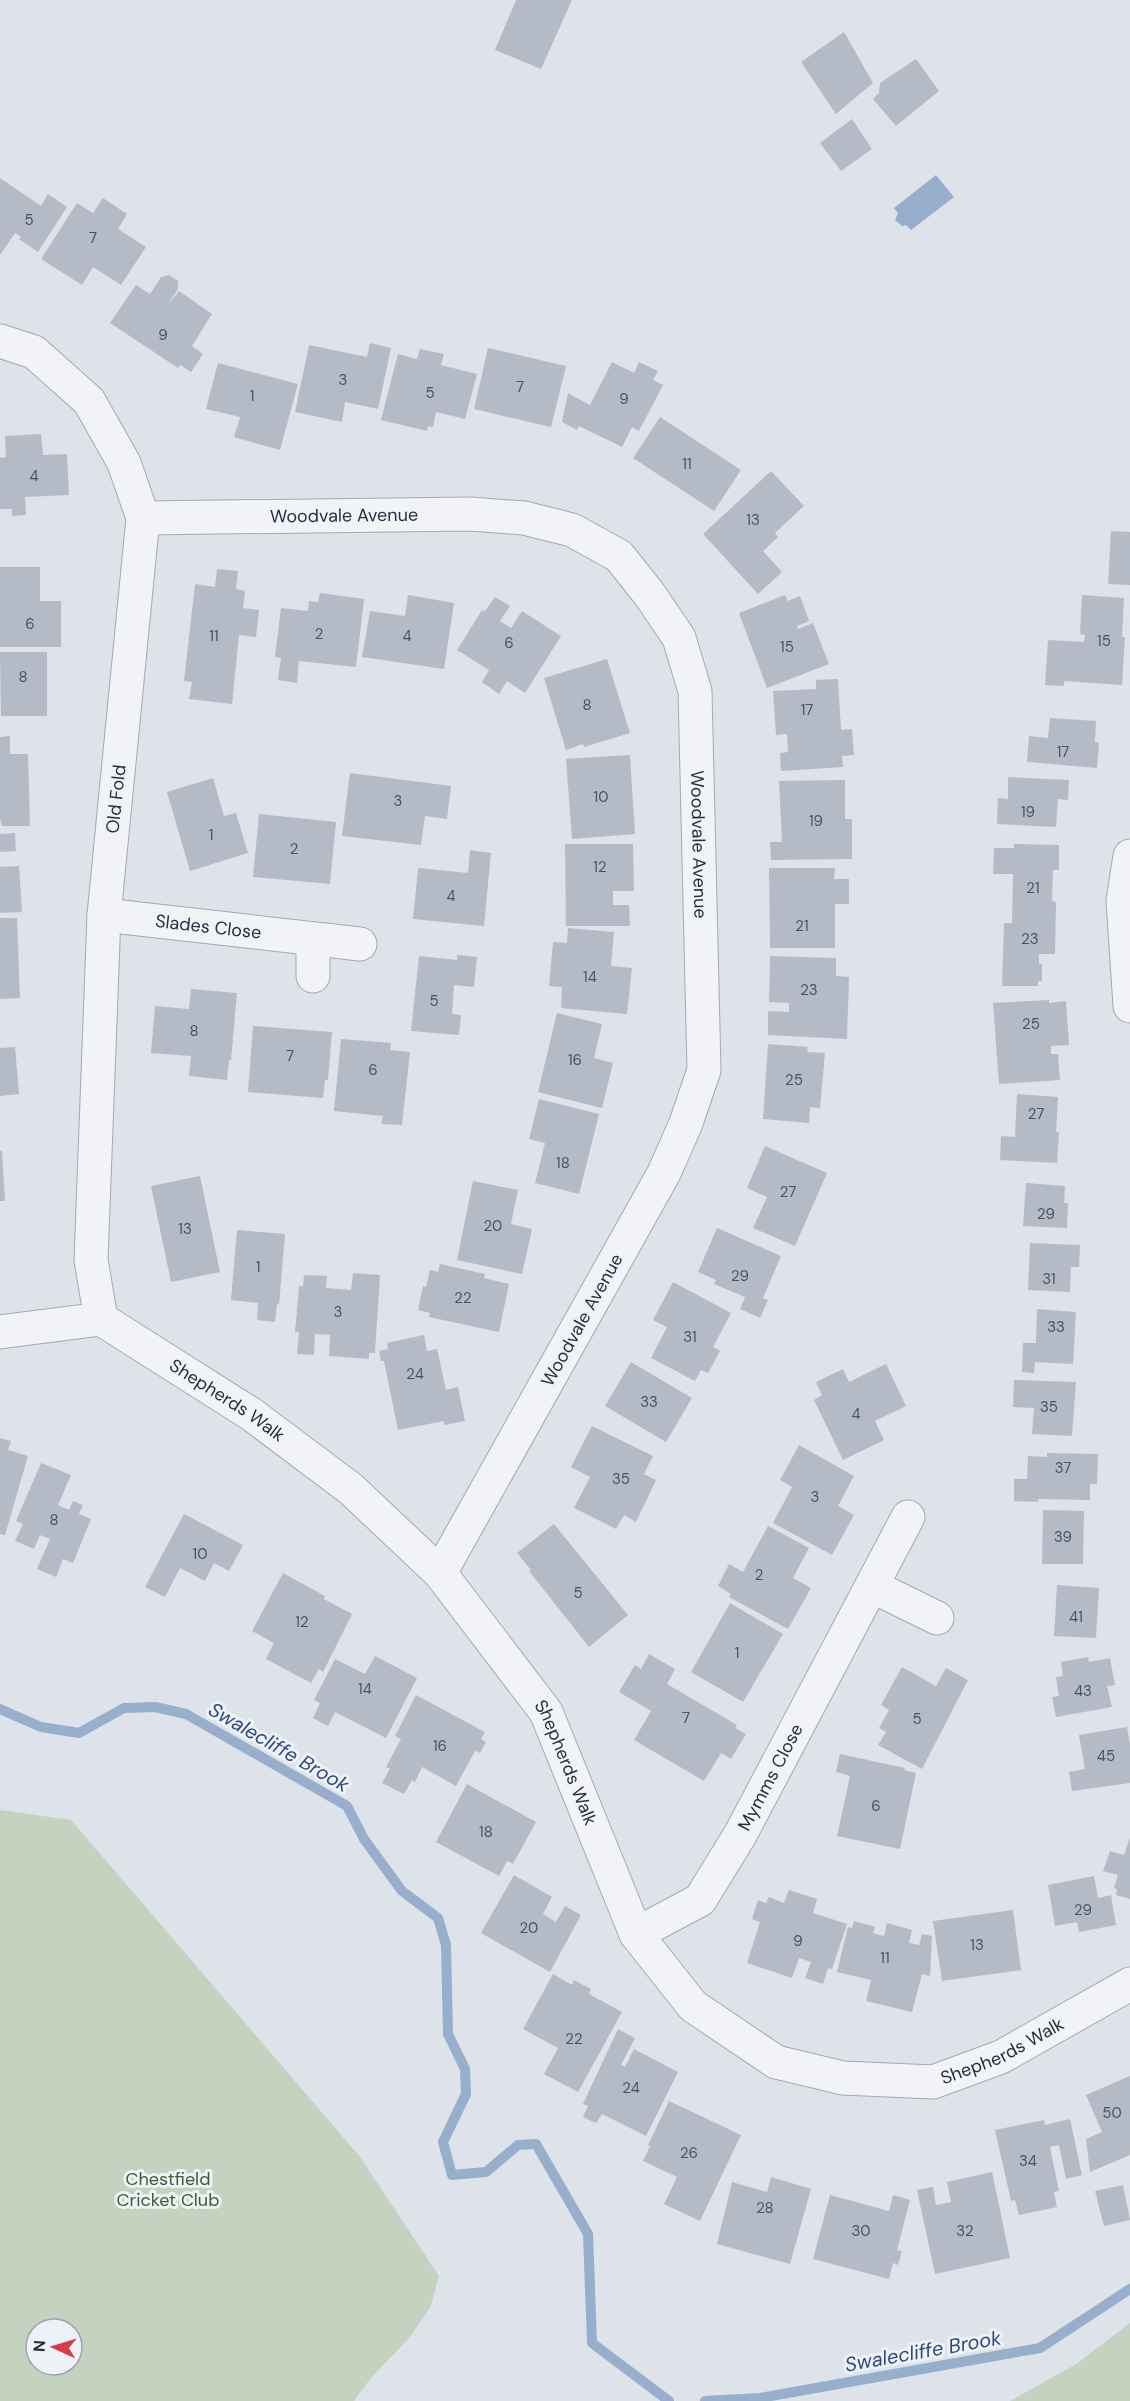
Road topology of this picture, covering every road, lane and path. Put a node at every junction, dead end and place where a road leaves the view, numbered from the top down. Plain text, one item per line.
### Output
1 (0, 341) edge
2 (143, 518) junction
3 (1130, 856) edge
4 (104, 915) junction
5 (313, 940) junction
6 (360, 944) dead end
7 (313, 976) dead end
8 (1130, 1006) edge
9 (101, 1319) junction
10 (0, 1332) edge
11 (908, 1516) dead end
12 (440, 1573) junction
13 (872, 1586) junction
14 (937, 1618) dead end
15 (636, 1934) junction
16 (1130, 1984) edge

1 - 2 street, Old Fold
2 - 4 street, Old Fold
2 - 12 street, Woodvale Avenue
3 - 8 street
4 - 5 street, Slades Close
4 - 9 street, Old Fold
5 - 6 street, Slades Close
5 - 7 street
9 - 10 street
9 - 12 street, Shepherds Walk
11 - 13 street, Mymms Close
12 - 15 street, Shepherds Walk
13 - 14 street
13 - 15 street, Mymms Close
15 - 16 street, Shepherds Walk

